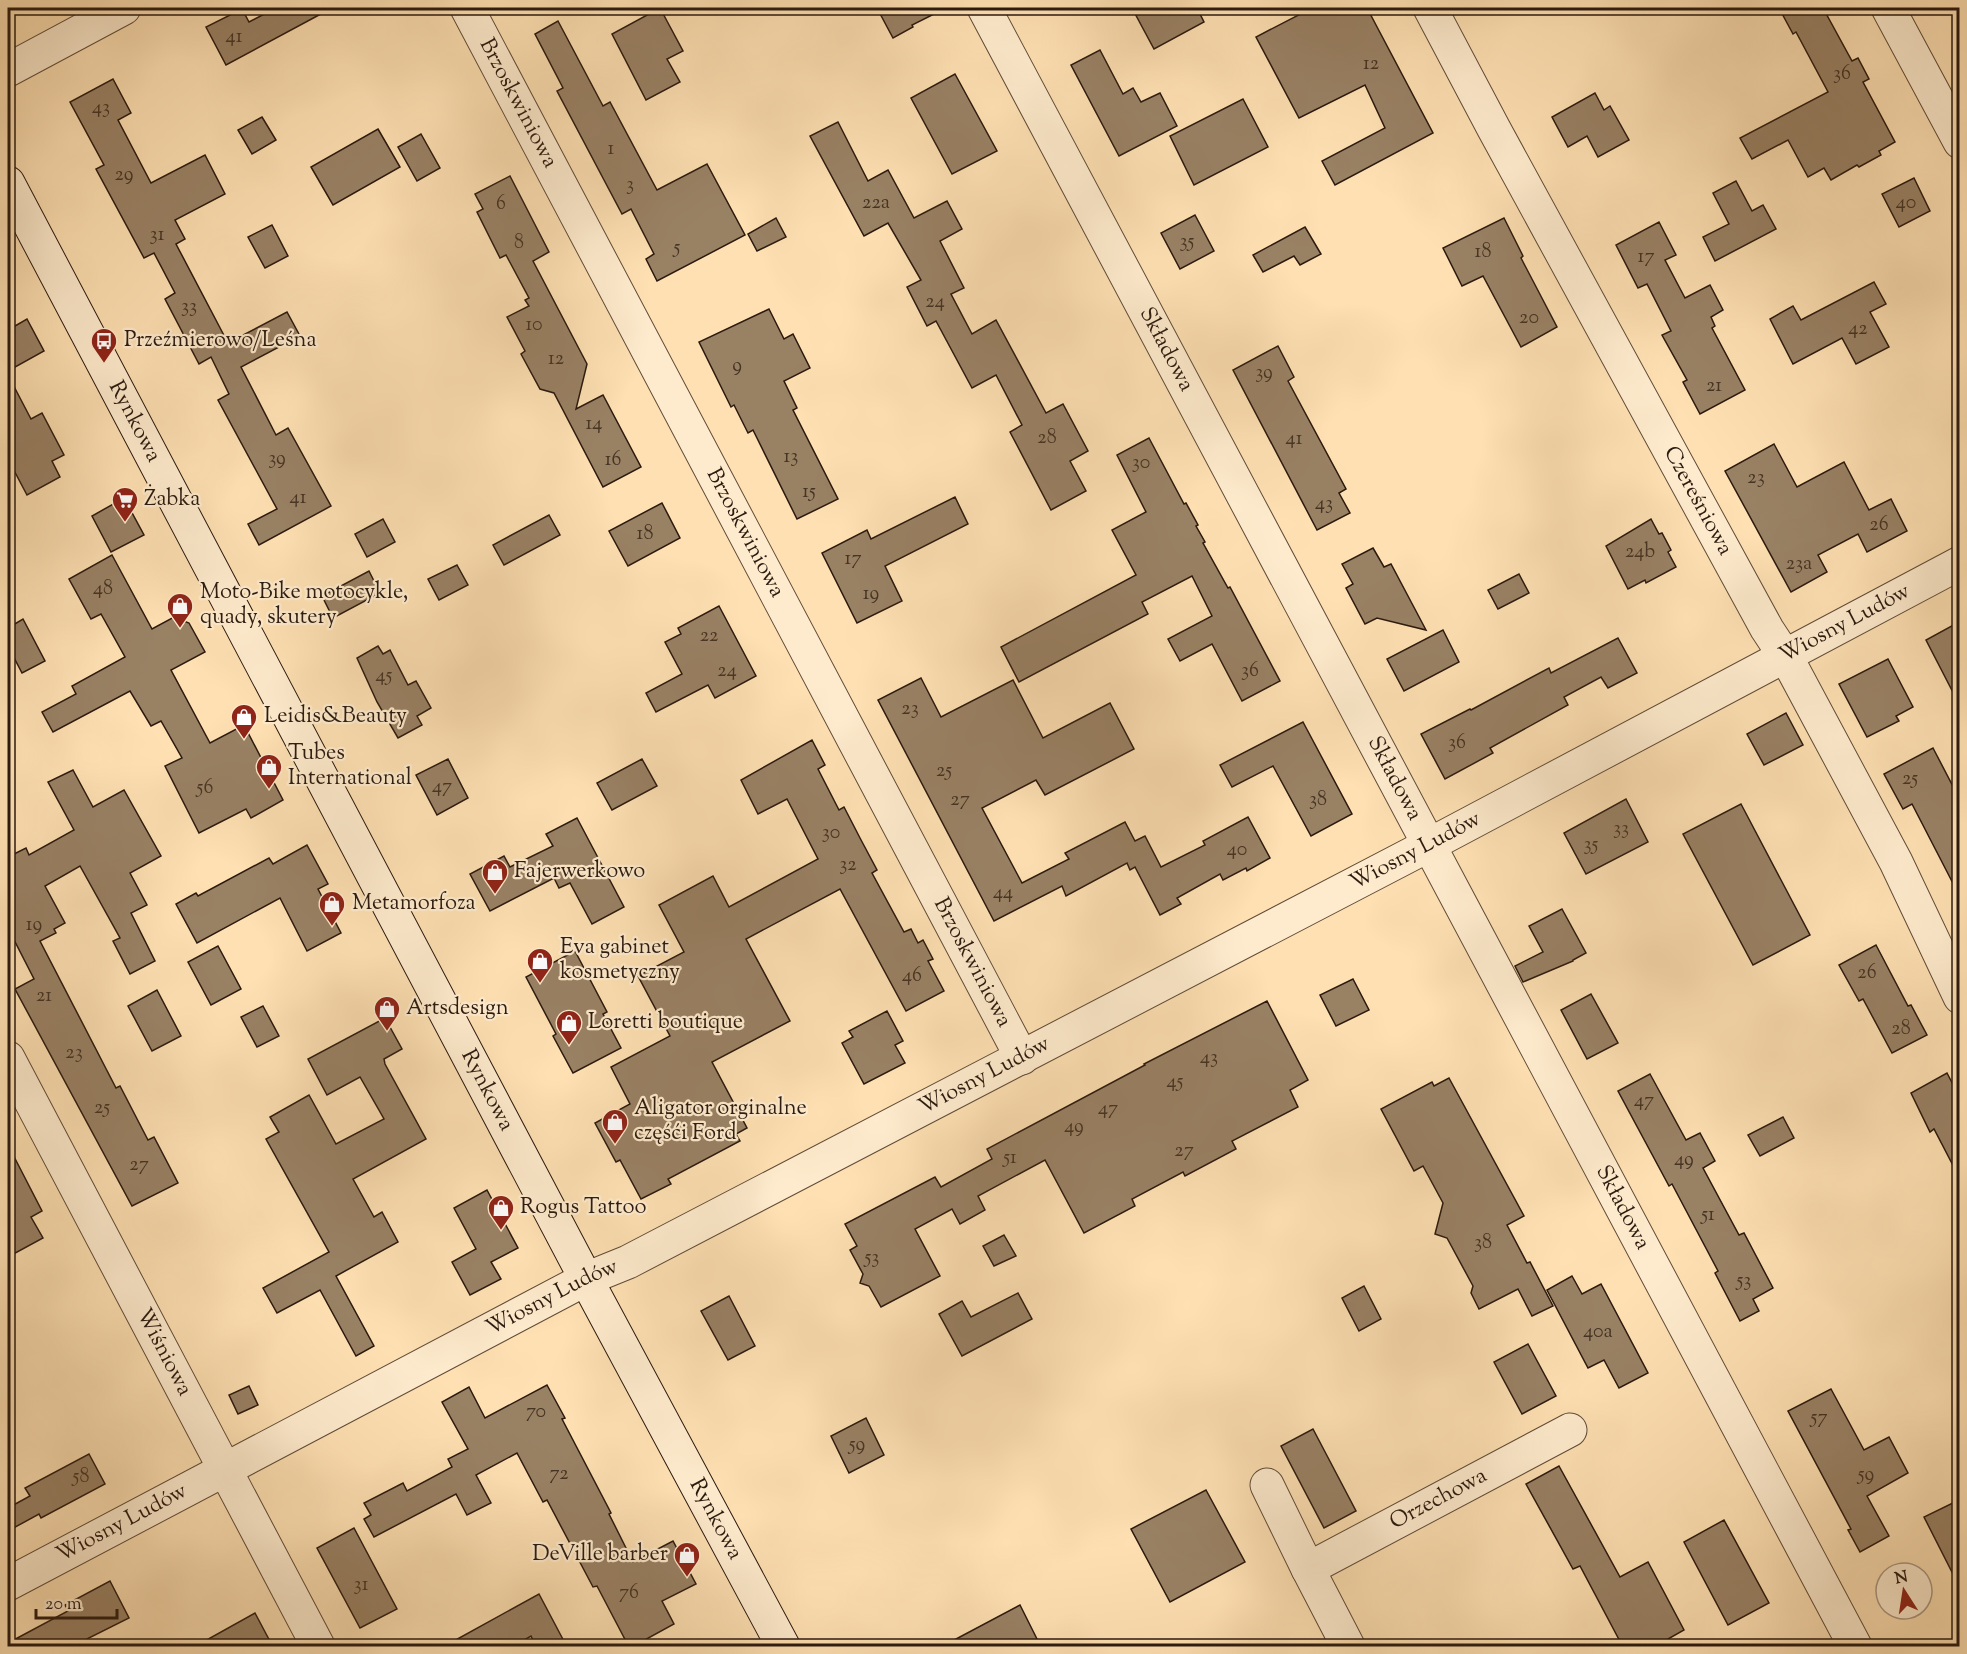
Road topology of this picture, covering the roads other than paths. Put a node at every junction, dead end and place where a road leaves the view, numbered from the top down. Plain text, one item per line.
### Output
1 (124, 8) edge
2 (467, 8) edge
3 (984, 8) edge
4 (1430, 8) edge
5 (1888, 8) edge
6 (8, 70) edge
7 (1959, 142) edge
8 (8, 183) edge
9 (1959, 563) edge
10 (1784, 655) junction
11 (1429, 845) junction
12 (1959, 997) edge
13 (8, 1058) edge
14 (1022, 1058) junction
15 (586, 1279) junction
16 (1570, 1430) dead end
17 (224, 1470) junction
18 (1267, 1485) dead end
19 (1308, 1569) junction
20 (8, 1584) edge
21 (318, 1647) edge
22 (783, 1647) edge
23 (1348, 1647) edge
24 (1855, 1647) edge

1 - 6 street
2 - 14 street, Brzoskwiniowa
3 - 11 street, Składowa
4 - 10 street, Czereśniowa
5 - 7 street
8 - 15 street, Rynkowa
9 - 10 street, Wiosny Ludów
10 - 11 street, Wiosny Ludów
10 - 12 street, Czereśniowa
11 - 14 street, Wiosny Ludów
11 - 24 street, Składowa
13 - 17 street, Wiśniowa
14 - 15 street, Wiosny Ludów
15 - 17 street, Wiosny Ludów
15 - 22 street, Rynkowa
16 - 19 street, Orzechowa
17 - 20 street, Wiosny Ludów
17 - 21 street, Wiśniowa
18 - 19 street
19 - 23 street

